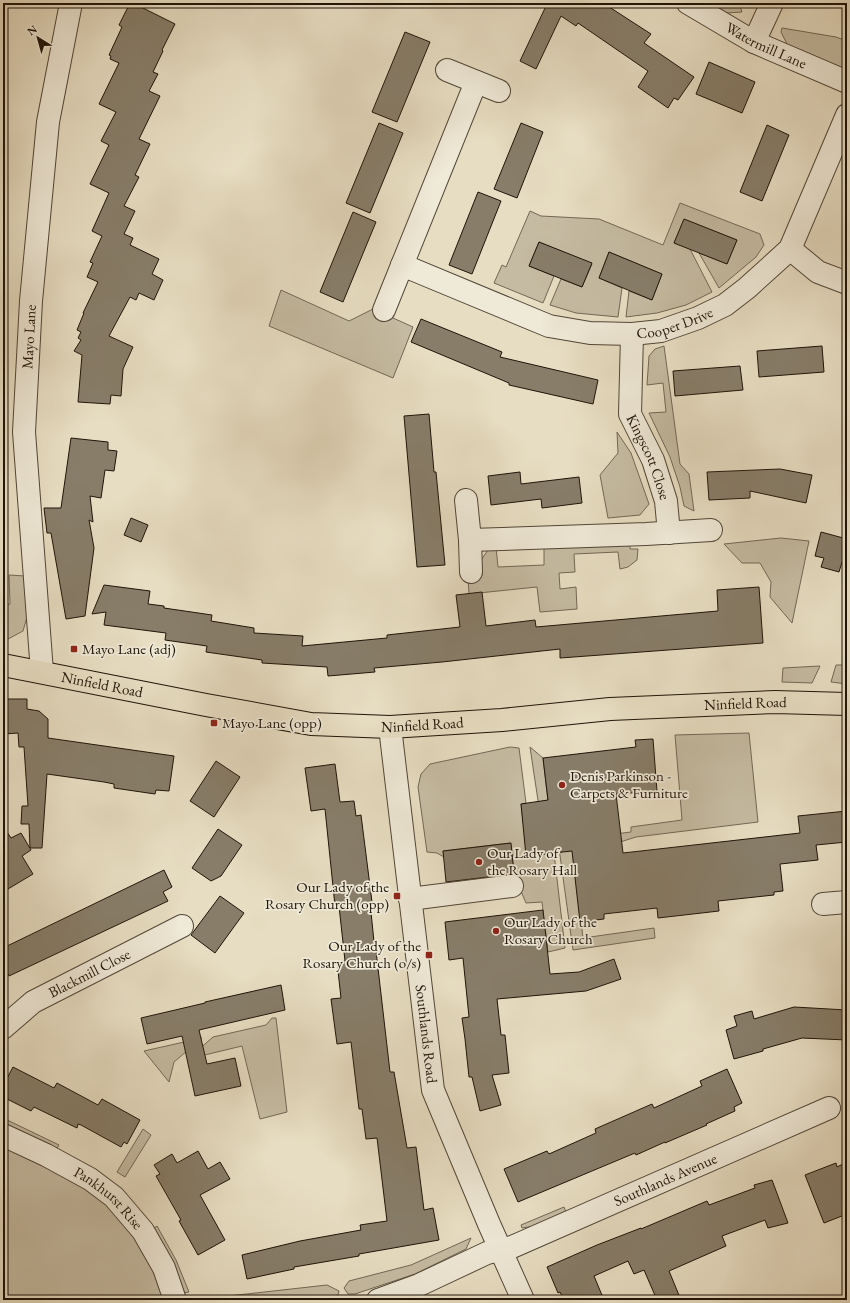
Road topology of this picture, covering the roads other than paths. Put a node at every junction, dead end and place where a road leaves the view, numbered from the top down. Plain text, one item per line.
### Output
1 (71, 3) edge
2 (688, 3) edge
3 (772, 3) edge
4 (754, 42) junction
5 (447, 70) dead end
6 (476, 82) junction
7 (847, 82) edge
8 (500, 91) dead end
9 (847, 115) edge
10 (790, 249) junction
11 (402, 265) junction
12 (847, 283) edge
13 (384, 310) dead end
14 (632, 334) junction
15 (466, 500) dead end
16 (711, 530) dead end
17 (669, 533) junction
18 (470, 540) junction
19 (471, 572) dead end
20 (3, 665) edge
21 (42, 672) junction
22 (847, 704) edge
23 (390, 727) junction
24 (512, 886) dead end
25 (410, 899) junction
26 (847, 902) edge
27 (823, 904) dead end
28 (182, 926) dead end
29 (3, 1028) edge
30 (829, 1108) dead end
31 (3, 1135) edge
32 (500, 1249) junction
33 (175, 1300) edge
34 (378, 1300) edge
35 (523, 1300) edge

1 - 21 street, Mayo Lane
2 - 4 street, Watermill Lane
3 - 4 street
4 - 7 street, Watermill Lane
5 - 6 street
6 - 8 street
6 - 11 street
9 - 10 street, Cooper Drive
10 - 12 street
10 - 14 street, Cooper Drive
11 - 13 street
11 - 14 street, Cooper Drive
14 - 17 street, Kingscott Close
15 - 18 street
16 - 17 street
17 - 18 street
18 - 19 street
20 - 21 main road, Ninfield Road
21 - 23 main road, Ninfield Road
22 - 23 main road, Ninfield Road
23 - 25 street, Southlands Road
24 - 25 street
25 - 32 street, Southlands Road
26 - 27 street
28 - 29 street, Blackmill Close
30 - 32 street, Southlands Avenue
31 - 33 street, Pankhurst Rise
32 - 34 street, Southlands Avenue
32 - 35 street, Southlands Road

